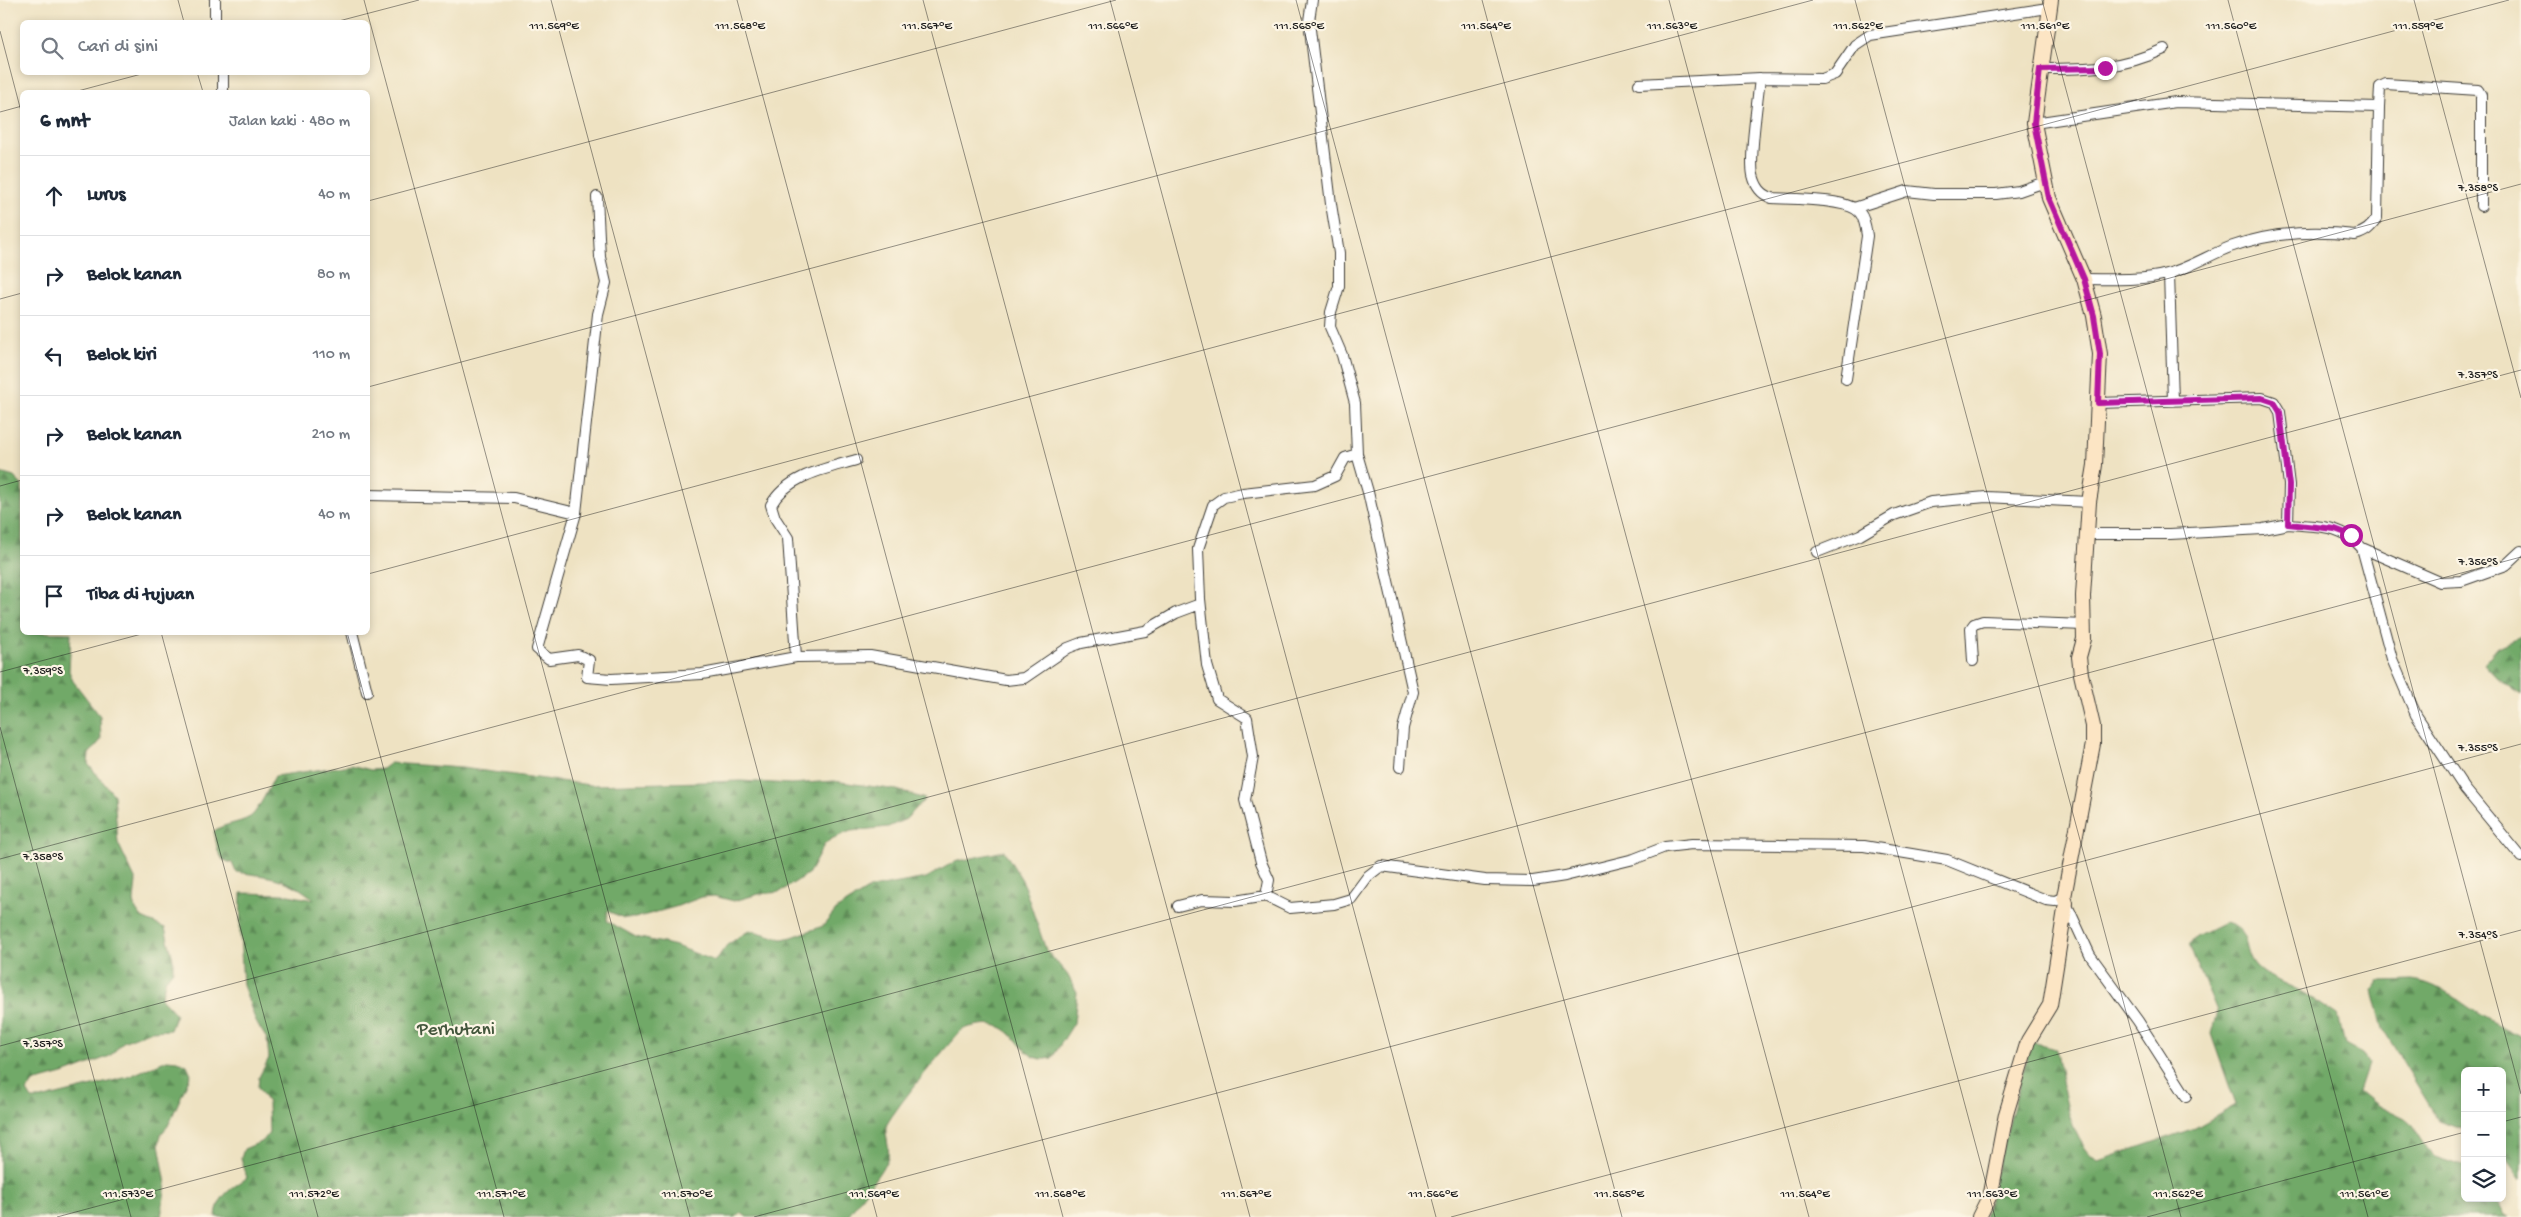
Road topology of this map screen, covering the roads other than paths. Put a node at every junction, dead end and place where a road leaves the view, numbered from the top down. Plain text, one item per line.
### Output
1 (216, 0) edge
2 (1312, 0) edge
3 (2050, 4) edge
4 (215, 20) edge
5 (2164, 49) dead end
6 (2040, 69) junction
7 (223, 75) edge
8 (1760, 78) junction
9 (1639, 84) dead end
10 (223, 90) edge
11 (2379, 107) junction
12 (2034, 123) junction
13 (2045, 182) junction
14 (597, 197) dead end
15 (2482, 206) dead end
16 (1854, 208) junction
17 (2169, 274) junction
18 (2084, 279) junction
19 (1846, 379) dead end
20 (2173, 401) junction
21 (2098, 403) junction
22 (1357, 454) junction
23 (856, 460) dead end
24 (370, 495) edge
25 (2090, 502) junction
26 (576, 514) junction
27 (2288, 524) junction
28 (2087, 534) junction
29 (2362, 548) junction
30 (2521, 551) edge
31 (1817, 552) dead end
32 (1200, 604) junction
33 (2084, 625) junction
34 (353, 635) edge
35 (796, 657) junction
36 (1973, 661) dead end
37 (367, 692) dead end
38 (1400, 767) dead end
39 (2521, 857) edge
40 (1266, 896) junction
41 (2065, 900) junction
42 (1178, 906) dead end
43 (2186, 1096) dead end
44 (1979, 1217) edge

1 - 4 street
2 - 22 street
3 - 6 street
3 - 8 street
5 - 6 street
6 - 12 street
7 - 10 street
8 - 9 street
8 - 16 street
11 - 12 street
11 - 15 street
11 - 17 street
12 - 13 street
13 - 16 street
13 - 18 street
14 - 26 street
16 - 19 street
17 - 18 street
17 - 20 street
18 - 21 street
20 - 21 street
20 - 27 street
21 - 25 street
22 - 32 street
22 - 38 street
23 - 35 street
24 - 26 street
25 - 28 street
25 - 31 street
26 - 35 street
27 - 28 street
27 - 29 street
28 - 33 street
29 - 30 street
29 - 39 street
32 - 35 street
32 - 40 street
33 - 36 street
33 - 41 street
34 - 37 street
40 - 41 street
40 - 42 street
41 - 43 street
41 - 44 street

